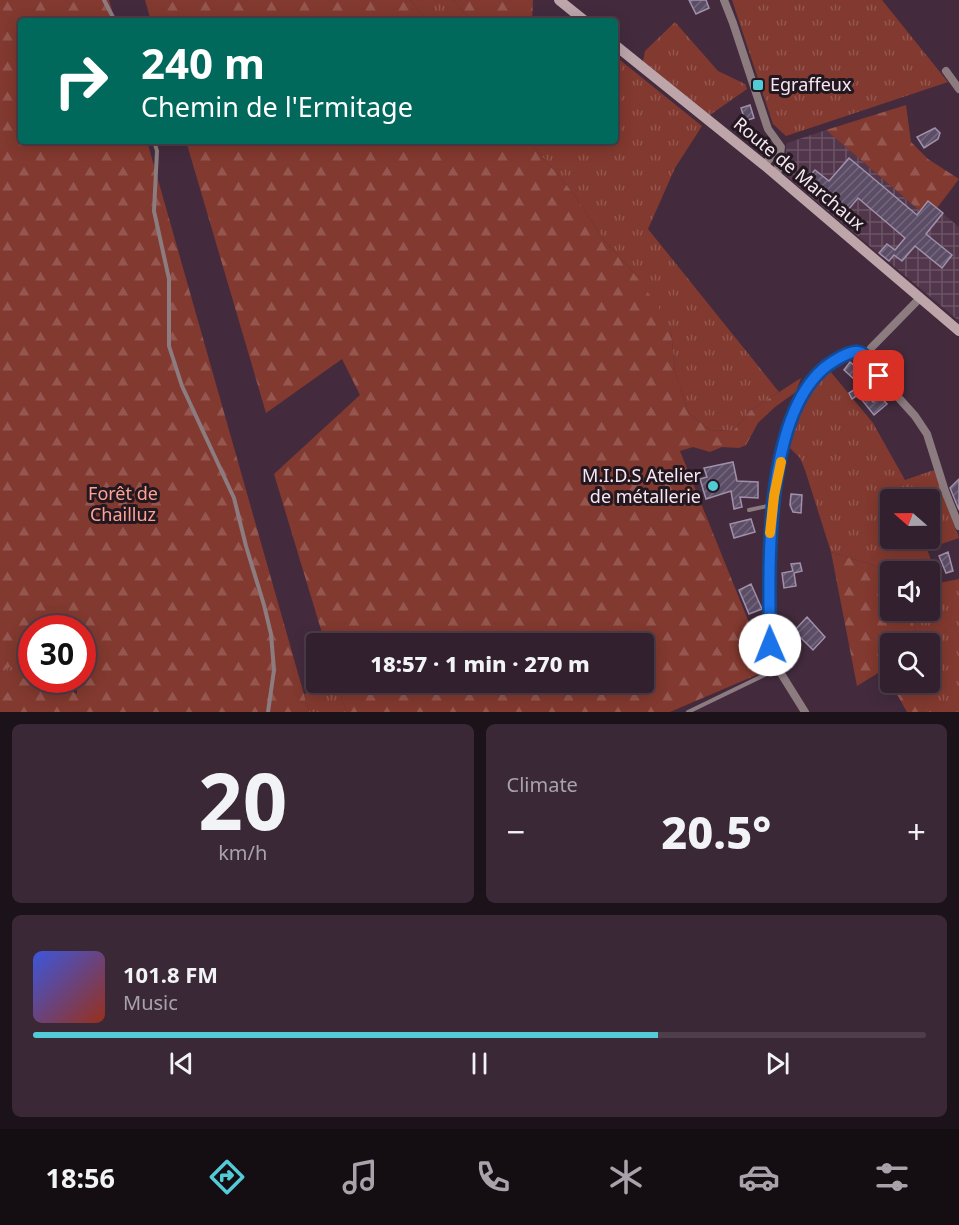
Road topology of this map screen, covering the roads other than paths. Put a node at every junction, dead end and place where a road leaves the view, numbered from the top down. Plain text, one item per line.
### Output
1 (104, 0) edge
2 (559, 0) edge
3 (724, 0) edge
4 (113, 18) edge
5 (581, 18) edge
6 (618, 47) edge
7 (946, 71) dead end
8 (959, 89) edge
9 (155, 144) edge
10 (778, 144) junction
11 (764, 165) junction
12 (777, 176) junction
13 (920, 298) junction
14 (959, 331) edge
15 (867, 356) junction
16 (773, 505) junction
17 (749, 510) dead end
18 (959, 526) edge
19 (777, 669) junction
20 (268, 712) edge
21 (688, 712) edge
22 (805, 712) edge

1 - 4 lane
2 - 5 main road
3 - 10 street
6 - 11 main road, Route de Marchaux
7 - 8 street
9 - 20 lane
10 - 11 street
10 - 12 street
11 - 12 main road, Route de Marchaux
12 - 13 main road, Route de Marchaux
13 - 14 main road, Route de Marchaux
13 - 15 street
15 - 16 street
15 - 18 street
16 - 17 lane
16 - 19 street
19 - 21 lane
19 - 22 street

